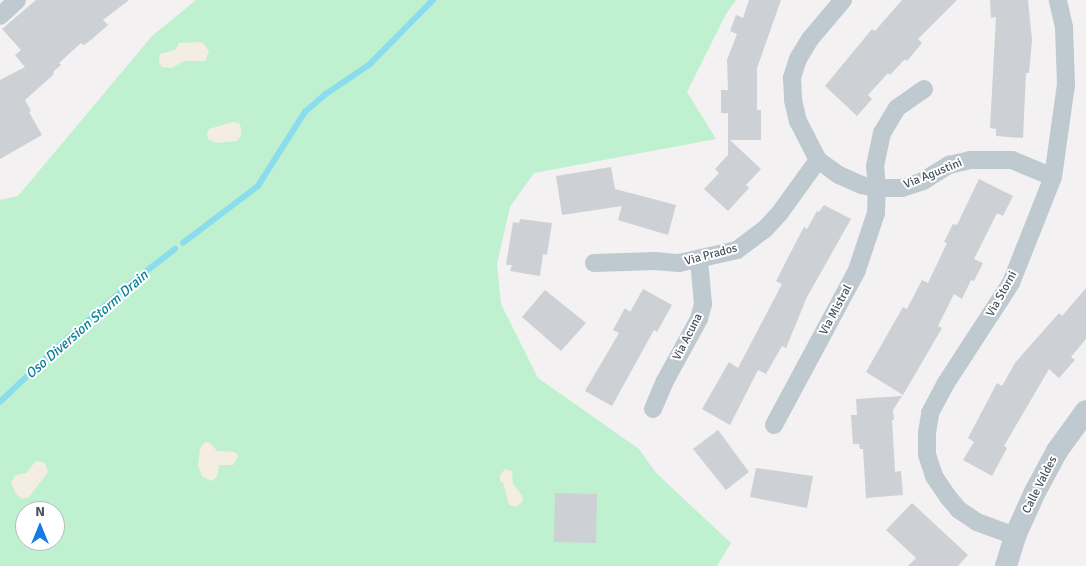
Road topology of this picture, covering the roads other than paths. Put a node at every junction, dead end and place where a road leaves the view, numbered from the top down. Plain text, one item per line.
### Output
1 (17, 0) edge
2 (843, 0) edge
3 (1058, 0) edge
4 (0, 16) edge
5 (924, 89) dead end
6 (818, 160) junction
7 (1053, 177) junction
8 (877, 188) junction
9 (699, 260) junction
10 (594, 263) dead end
11 (653, 409) dead end
12 (1086, 410) edge
13 (774, 426) dead end
14 (1015, 536) junction
15 (1006, 566) edge

1 - 4 street
2 - 6 street, Via Agustini
3 - 7 street, Via Storni
5 - 8 street, Via Mistral
6 - 8 street, Via Agustini
6 - 9 street, Via Prados
7 - 8 street, Via Agustini
7 - 14 street, Via Storni
8 - 13 street, Via Mistral
9 - 10 street, Via Prados
9 - 11 street, Via Acuna
12 - 14 street, Calle Valdes
14 - 15 street, Calle Valdes

